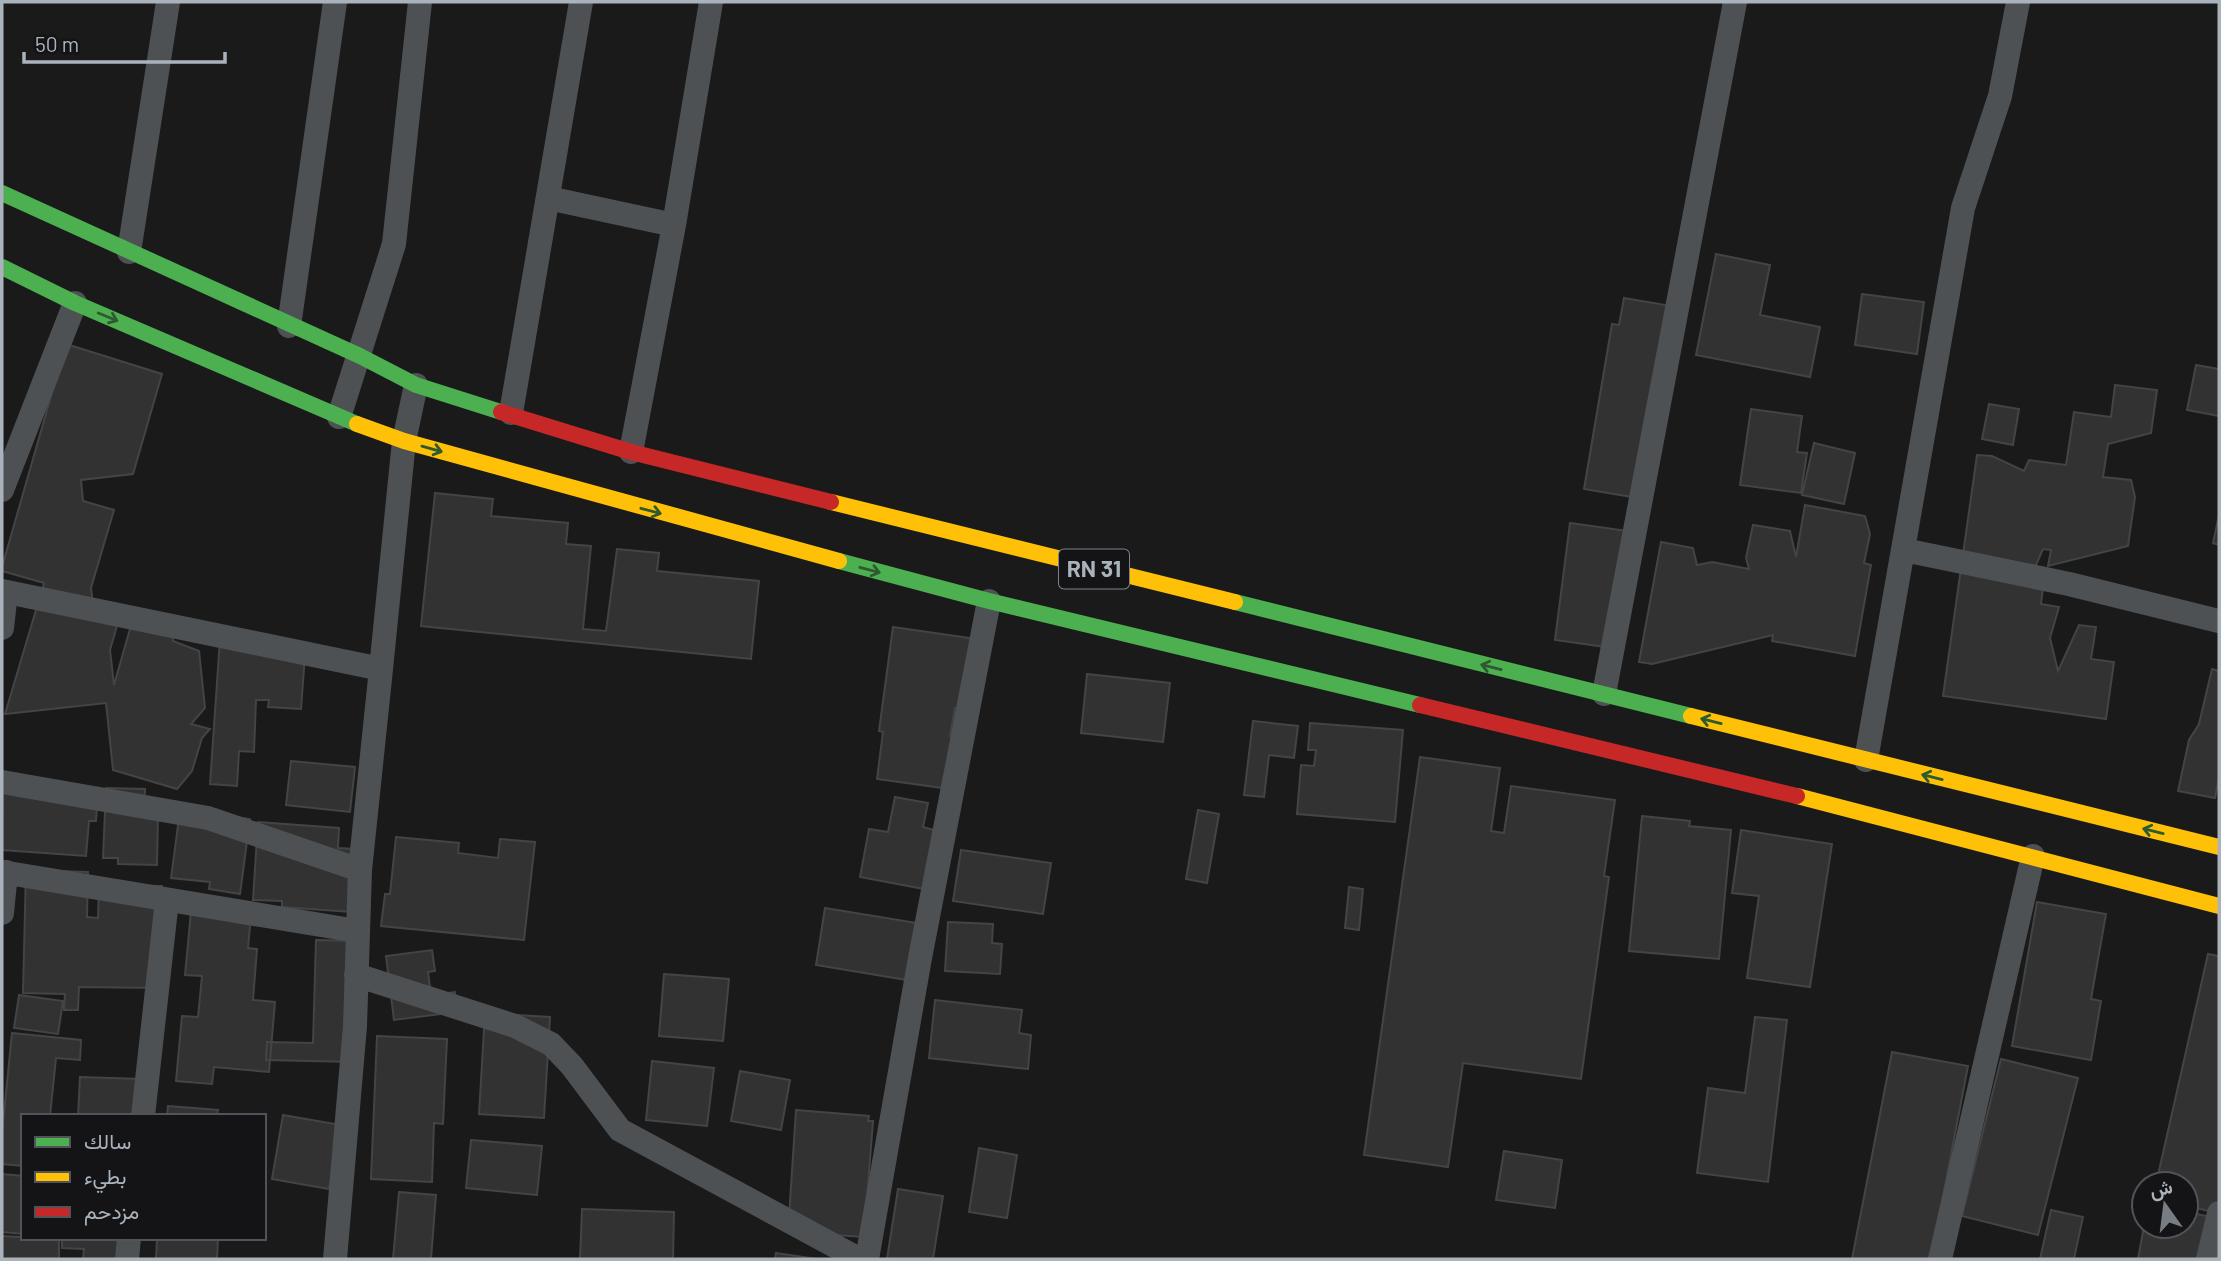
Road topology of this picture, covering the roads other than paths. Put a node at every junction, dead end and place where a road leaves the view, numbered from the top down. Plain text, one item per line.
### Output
1 (168, 2) edge
2 (335, 2) edge
3 (420, 2) edge
4 (582, 2) edge
5 (711, 2) edge
6 (1735, 2) edge
7 (2018, 2) edge
8 (2, 193) edge
9 (548, 198) junction
10 (674, 225) junction
11 (129, 252) junction
12 (2, 267) edge
13 (75, 303) junction
14 (289, 326) junction
15 (360, 356) junction
16 (416, 384) junction
17 (511, 413) junction
18 (339, 417) junction
19 (404, 441) junction
20 (631, 452) junction
21 (2, 490) edge
22 (1903, 550) junction
23 (4, 592) edge
24 (989, 601) junction
25 (2219, 621) edge
26 (2, 628) edge
27 (381, 669) junction
28 (1604, 694) junction
29 (1866, 760) junction
30 (2, 782) edge
31 (2219, 847) edge
32 (2033, 856) junction
33 (360, 870) junction
34 (4, 872) edge
35 (167, 900) junction
36 (2219, 906) edge
37 (2, 914) edge
38 (356, 930) junction
39 (356, 975) junction
40 (143, 1114) edge
41 (2219, 1213) edge
42 (129, 1240) edge
43 (127, 1259) edge
44 (335, 1259) edge
45 (859, 1259) edge
46 (867, 1259) edge
47 (1940, 1259) edge
48 (2208, 1259) edge

1 - 11 street
2 - 14 street
3 - 15 street
4 - 9 street
5 - 10 street
6 - 28 street
7 - 22 street
8 - 11 highway, RN 31
9 - 10 street
9 - 17 street
10 - 20 street
11 - 14 highway, RN 31
12 - 13 highway, RN 31
13 -> 18 highway, RN 31
13 - 21 street
14 - 15 highway, RN 31
15 - 16 highway, RN 31
15 - 18 street
16 - 17 highway, RN 31
16 - 19 street
17 - 20 highway, RN 31
18 - 19 highway, RN 31
19 -> 24 highway, RN 31
19 - 27 street
28 -> 20 highway, RN 31
22 - 25 street
22 - 29 street
23 - 26 street
23 - 27 street
24 - 32 highway, RN 31
24 - 46 street
27 - 33 street
29 -> 28 highway, RN 31
31 -> 29 highway, RN 31
30 - 33 street
32 - 36 highway, RN 31
32 - 47 street
33 - 38 street
34 - 35 street
34 - 37 street
35 - 38 street
35 - 40 street
38 - 39 street
39 - 44 street
39 - 45 street
41 - 48 street
42 - 43 street

